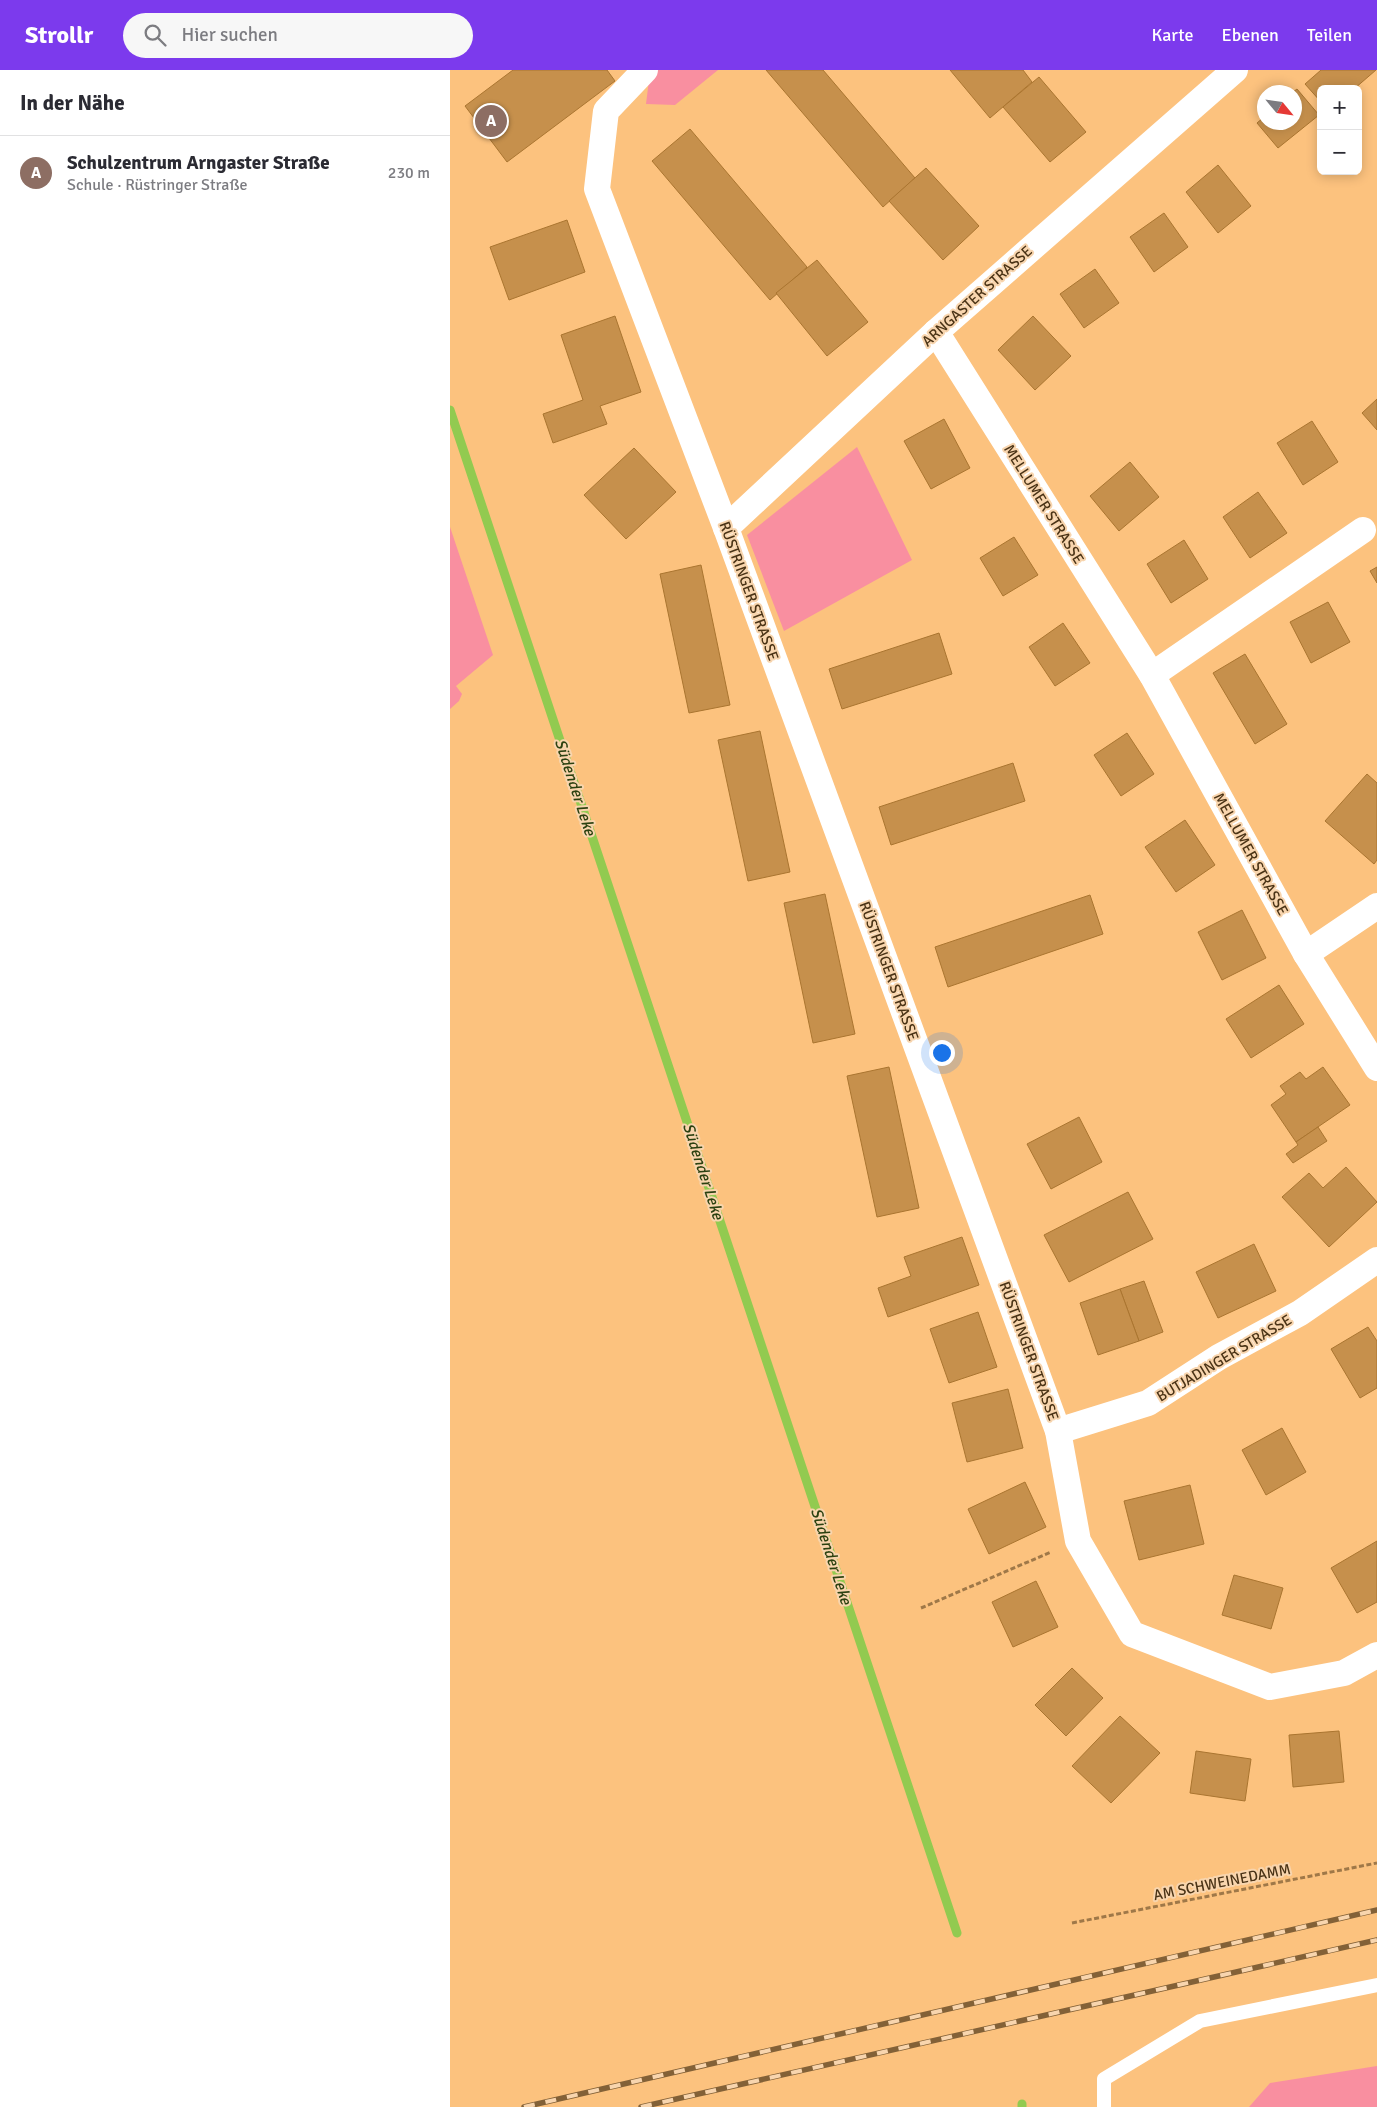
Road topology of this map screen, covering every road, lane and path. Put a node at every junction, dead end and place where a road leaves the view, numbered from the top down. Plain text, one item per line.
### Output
1 (645, 70) edge
2 (1234, 70) edge
3 (936, 332) junction
4 (726, 528) junction
5 (1363, 530) dead end
6 (1152, 676) junction
7 (1377, 906) edge
8 (1306, 954) junction
9 (1377, 1068) edge
10 (1377, 1260) edge
11 (1058, 1430) junction
12 (1078, 1541) junction
13 (921, 1608) dead end
14 (1377, 1655) edge
15 (1377, 1863) edge
16 (1072, 1924) dead end
17 (1377, 1985) edge
18 (1104, 2107) edge

1 - 4 street, RÜSTRINGER STRASSE
2 - 3 street, ARNGASTER STRASSE
3 - 4 street, ARNGASTER STRASSE
3 - 6 street, MELLUMER STRASSE
4 - 11 street, RÜSTRINGER STRASSE
5 - 6 street
6 - 8 street, MELLUMER STRASSE
7 - 8 street
8 - 9 street, MELLUMER STRASSE
10 - 11 street, BUTJADINGER STRASSE
11 - 12 street, RÜSTRINGER STRASSE
12 - 13 path
12 - 14 street, RÜSTRINGER STRASSE
15 - 16 path, AM SCHWEINEDAMM
17 - 18 lane

